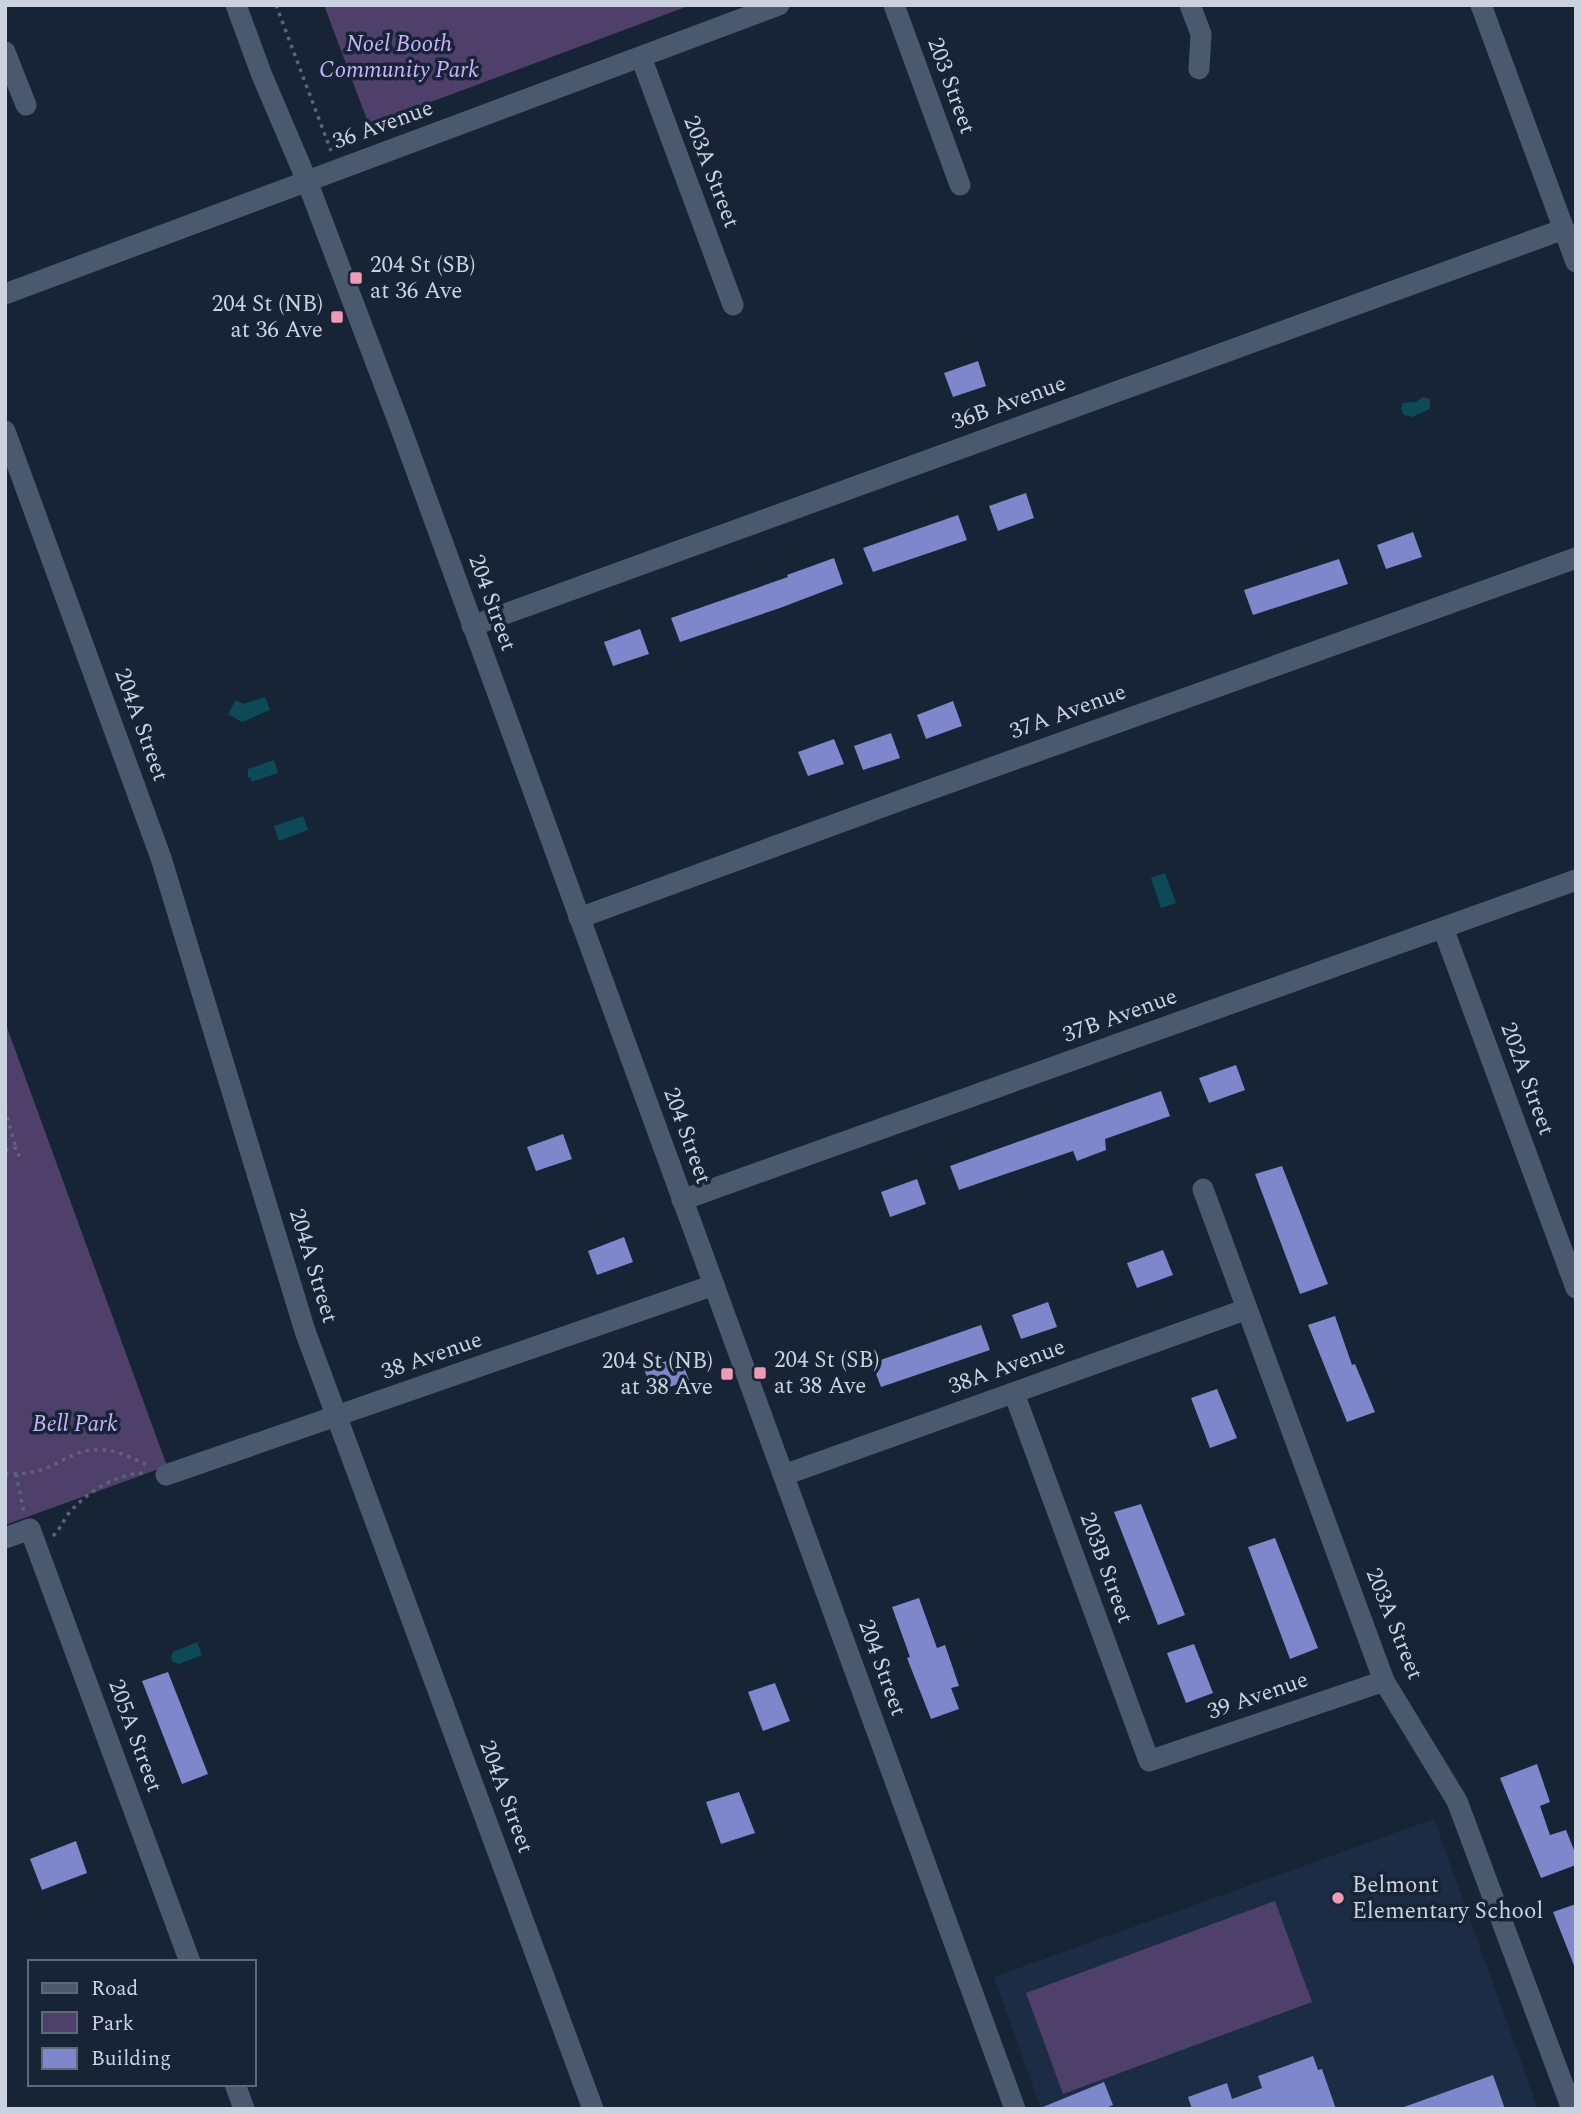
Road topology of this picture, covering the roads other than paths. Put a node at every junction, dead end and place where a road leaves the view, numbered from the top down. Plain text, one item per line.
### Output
1 (236, 5) edge
2 (779, 5) edge
3 (894, 5) edge
4 (1190, 5) edge
5 (1481, 5) edge
6 (5, 52) edge
7 (641, 57) junction
8 (1199, 69) dead end
9 (26, 106) dead end
10 (307, 181) junction
11 (960, 185) dead end
12 (1564, 229) junction
13 (1576, 262) edge
14 (5, 294) edge
15 (733, 305) dead end
16 (5, 431) edge
17 (1576, 558) edge
18 (472, 626) junction
19 (1576, 880) edge
20 (579, 918) junction
21 (1443, 928) junction
22 (1203, 1189) dead end
23 (682, 1200) junction
24 (714, 1285) junction
25 (1576, 1288) edge
26 (1247, 1309) junction
27 (1014, 1393) junction
28 (338, 1417) junction
29 (166, 1475) road end
30 (783, 1475) junction
31 (5, 1538) edge
32 (1384, 1681) junction
33 (1149, 1761) joint
34 (189, 1960) edge
35 (236, 2086) edge
36 (244, 2109) edge
37 (593, 2109) edge
38 (1016, 2109) edge
39 (1572, 2109) edge

1 - 10 street, 204 Street
2 - 7 street, 36 Avenue
3 - 11 street, 203 Street
4 - 8 street
5 - 12 street
6 - 9 street
7 - 10 street, 36 Avenue
7 - 15 street, 203A Street
10 - 14 street, 36 Avenue
10 - 18 street, 204 Street
12 - 13 street
12 - 18 street, 36B Avenue
16 - 28 street, 204A Street
17 - 20 street, 37A Avenue
18 - 20 street, 204 Street
19 - 21 street, 37B Avenue
20 - 23 street, 204 Street
21 - 23 street, 37B Avenue
21 - 25 street, 202A Street
22 - 26 street, 203A Street
23 - 24 street, 204 Street
24 - 28 street, 38 Avenue
24 - 30 street, 204 Street
26 - 27 street, 38A Avenue
26 - 32 street, 203A Street
27 - 30 street, 38A Avenue
27 - 33 street, 203B Street
28 - 29 street, 38 Avenue
28 - 37 street, 204A Street
30 - 38 street, 204 Street
31 - 34 street, 205A Street
32 - 33 street, 39 Avenue
32 - 39 street, 203A Street
35 - 36 street

